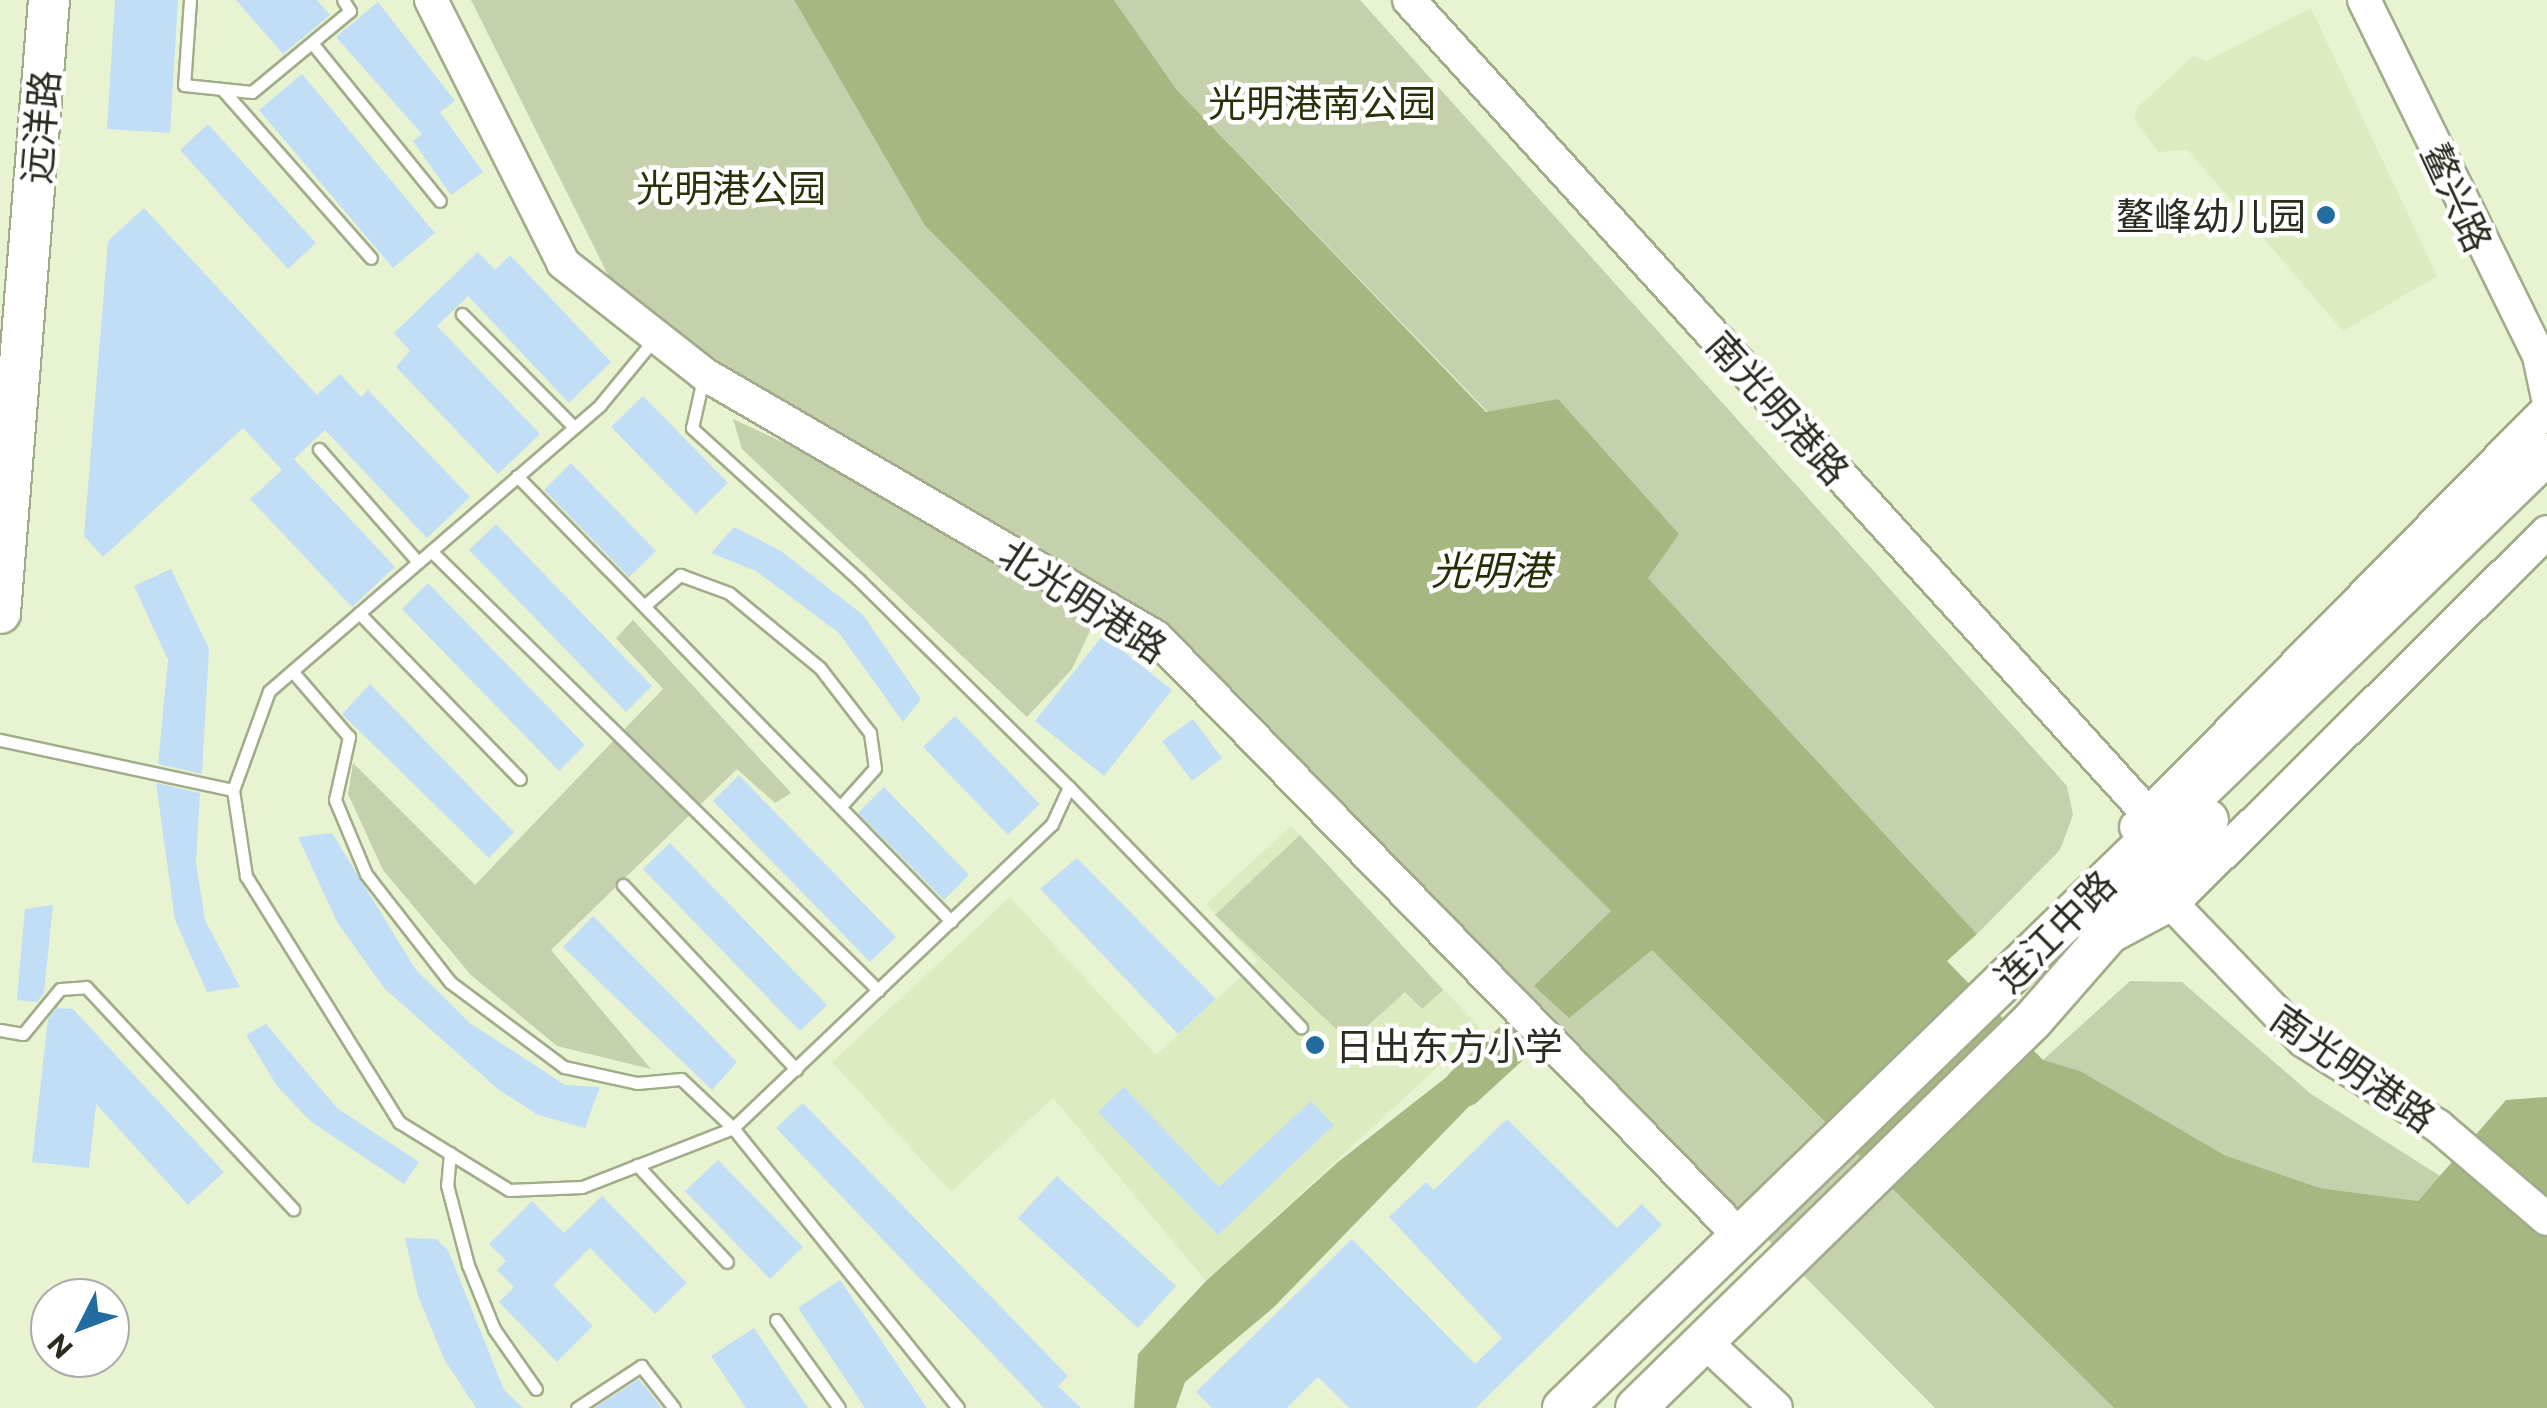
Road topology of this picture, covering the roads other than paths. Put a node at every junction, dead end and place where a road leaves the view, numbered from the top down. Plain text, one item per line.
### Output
1 (50, 0) edge
2 (190, 0) edge
3 (343, 0) edge
4 (431, 0) edge
5 (1410, 0) edge
6 (2364, 0) edge
7 (312, 42) junction
8 (222, 89) junction
9 (440, 200) dead end
10 (371, 258) dead end
11 (462, 314) dead end
12 (657, 336) junction
13 (704, 374) junction
14 (2547, 394) edge
15 (2547, 410) edge
16 (574, 428) junction
17 (319, 450) dead end
18 (2547, 454) edge
19 (518, 476) junction
20 (2547, 490) edge
21 (2547, 532) edge
22 (430, 551) junction
23 (418, 562) junction
24 (644, 606) junction
25 (359, 613) junction
26 (0, 614) edge
27 (292, 671) junction
28 (0, 740) edge
29 (520, 778) dead end
30 (1069, 787) junction
31 (233, 790) junction
32 (840, 807) junction
33 (2162, 831) junction
34 (622, 885) dead end
35 (2172, 904) junction
36 (951, 920) junction
37 (2100, 943) junction
38 (878, 990) junction
39 (1302, 1027) dead end
40 (0, 1030) edge
41 (796, 1068) junction
42 (733, 1128) junction
43 (450, 1153) junction
44 (637, 1166) junction
45 (293, 1209) dead end
46 (2547, 1219) edge
47 (1739, 1236) junction
48 (728, 1262) dead end
49 (776, 1320) dead end
50 (1704, 1341) junction
51 (536, 1389) dead end
52 (576, 1408) edge
53 (674, 1408) edge
54 (839, 1408) edge
55 (958, 1408) edge
56 (1562, 1408) edge
57 (1636, 1408) edge
58 (1776, 1408) edge

1 - 26 highway, 远洋路
2 - 8 lane
3 - 7 lane
4 - 12 street, 北光明港路
5 - 33 street, 南光明港路
6 - 14 street, 鳌兴路
7 - 8 lane
7 - 9 lane
8 - 10 lane
11 - 16 lane
12 - 13 street, 北光明港路
12 - 16 lane
13 - 30 lane
13 - 47 street, 北光明港路
15 - 33 street
16 - 19 lane
17 - 23 lane
18 - 33 highway, 连江中路
19 - 22 lane
19 - 24 lane
20 - 33 highway, 连江中路
21 - 35 street
22 - 23 lane
22 - 38 lane
23 - 25 lane
24 - 32 lane
24 - 32 lane
25 - 27 lane
25 - 29 lane
27 - 31 lane
27 - 42 lane
28 - 31 lane
30 - 36 lane
30 - 39 lane
31 - 43 lane
32 - 36 lane
33 - 37 highway, 连江中路
33 - 47 highway, 连江中路
34 - 41 lane
35 - 37 street
35 - 46 street, 南光明港路
36 - 38 lane
37 - 50 highway, 连江中路
38 - 41 lane
40 - 45 lane
41 - 42 lane
42 - 44 lane
42 - 55 lane
43 - 44 lane
43 - 51 lane
44 - 48 lane
47 - 56 highway, 连江中路
49 - 54 lane
50 - 57 highway, 连江中路
50 - 58 street
52 - 53 lane

